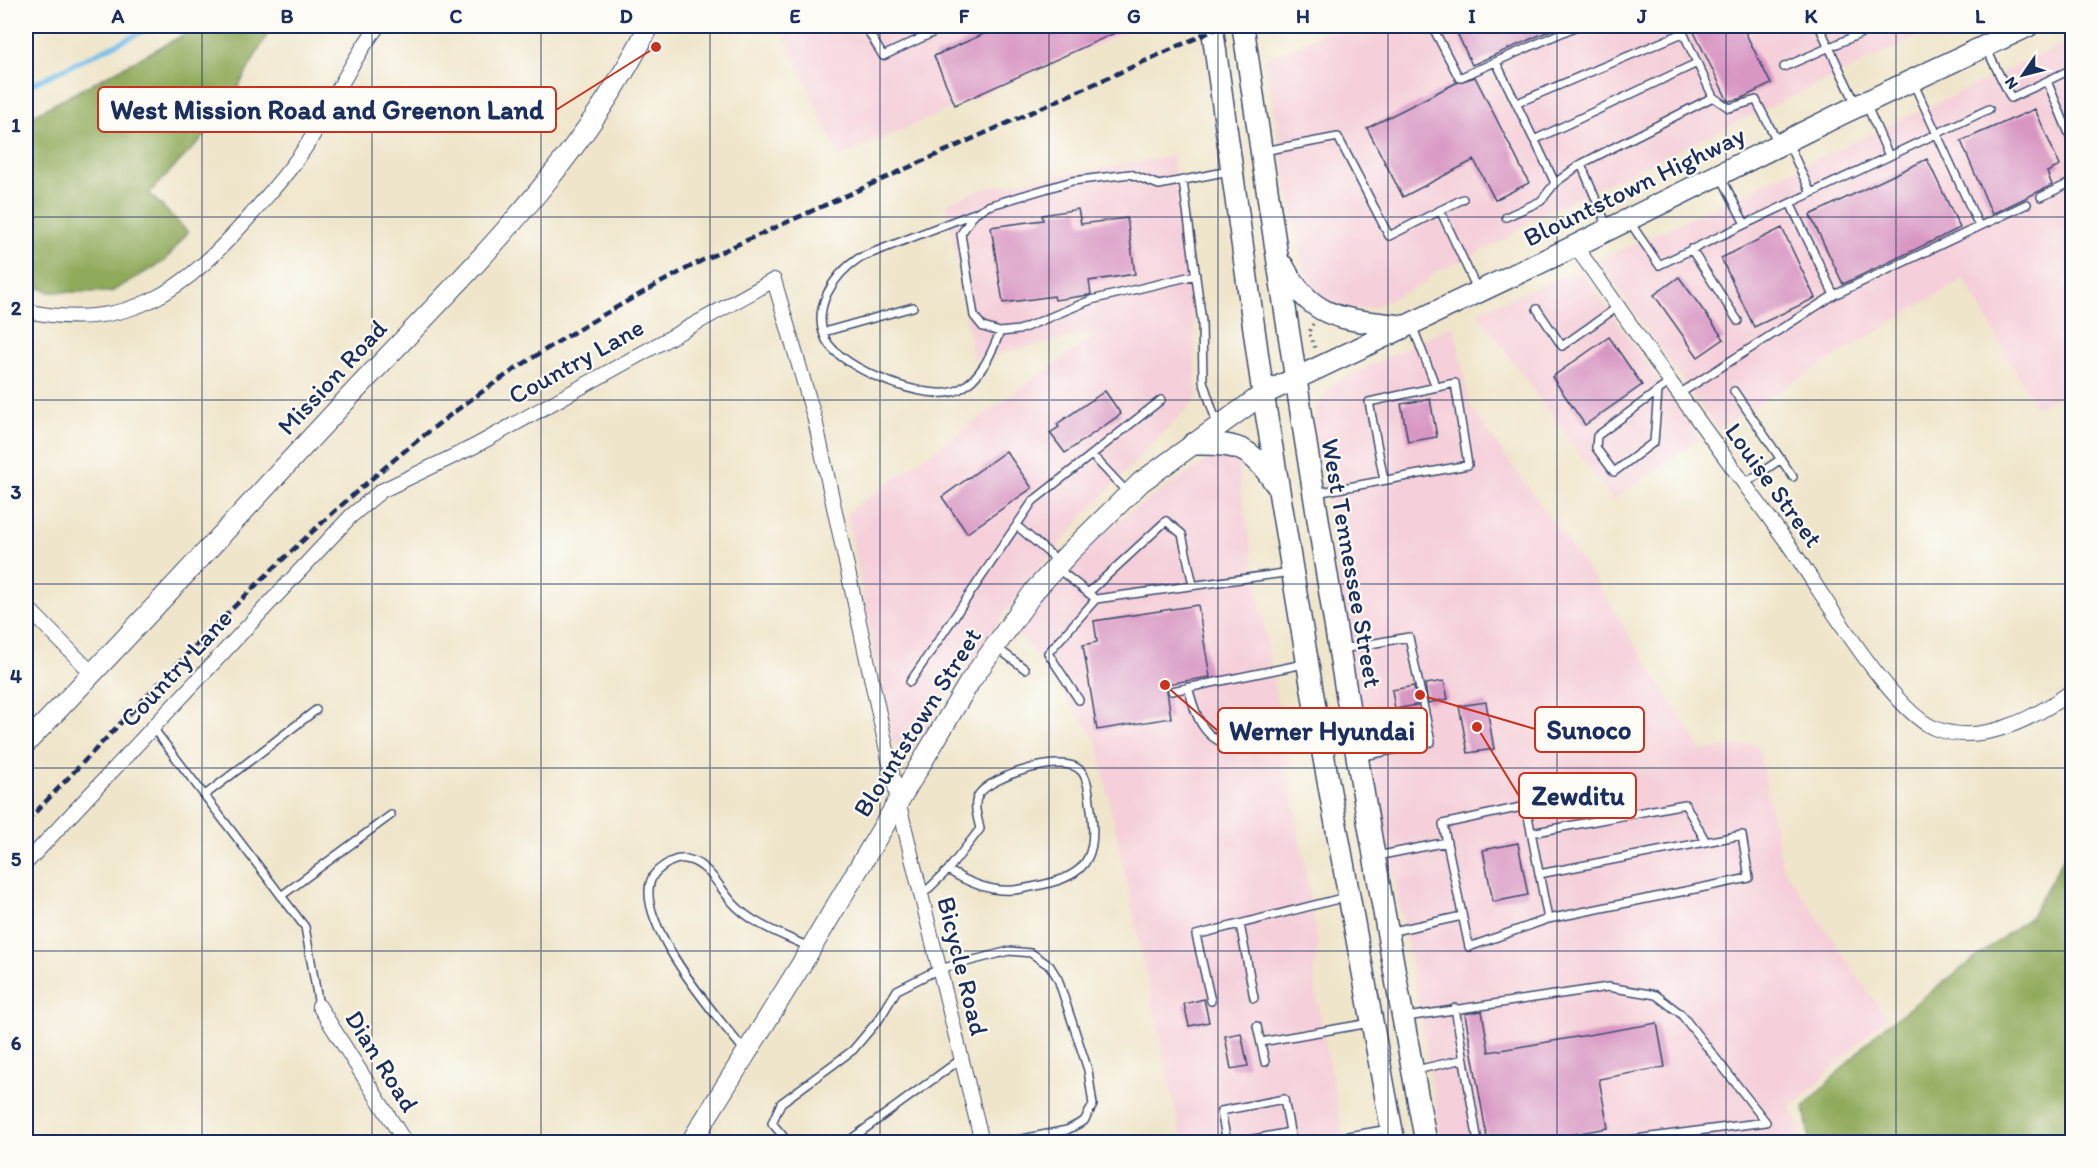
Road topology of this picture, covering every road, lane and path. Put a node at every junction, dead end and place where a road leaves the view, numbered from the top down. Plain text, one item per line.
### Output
1 (378, 26) edge
2 (649, 26) edge
3 (865, 26) edge
4 (885, 26) edge
5 (947, 26) edge
6 (1212, 26) edge
7 (1243, 26) edge
8 (1432, 26) edge
9 (1577, 26) edge
10 (1819, 26) edge
11 (1878, 26) edge
12 (2028, 26) edge
13 (1682, 29) edge
14 (869, 33) junction
15 (1985, 46) junction
16 (1829, 47) junction
17 (1496, 62) junction
18 (1697, 63) junction
19 (1784, 67) dead end
20 (2073, 69) edge
21 (1912, 80) junction
22 (2048, 81) junction
23 (1713, 97) junction
24 (1517, 103) junction
25 (1861, 104) junction
26 (1989, 109) dead end
27 (1936, 134) junction
28 (2073, 141) edge
29 (1536, 143) junction
30 (1783, 143) junction
31 (1261, 152) junction
32 (1889, 156) junction
33 (1581, 164) junction
34 (1232, 170) junction
35 (1720, 174) junction
36 (1184, 181) junction
37 (2073, 182) edge
38 (1556, 183) junction
39 (1811, 193) junction
40 (2041, 197) dead end
41 (1463, 199) dead end
42 (1790, 203) junction
43 (2027, 204) dead end
44 (1440, 210) junction
45 (975, 213) junction
46 (1506, 217) dead end
47 (1745, 224) junction
48 (1618, 225) junction
49 (1979, 226) junction
50 (1575, 246) junction
51 (1691, 249) junction
52 (1276, 253) junction
53 (1196, 275) junction
54 (1479, 291) junction
55 (1834, 295) junction
56 (1619, 306) junction
57 (913, 307) dead end
58 (1537, 309) dead end
59 (26, 311) edge
60 (1316, 320) dead end
61 (1738, 321) dead end
62 (1407, 324) junction
63 (824, 332) junction
64 (1000, 332) junction
65 (1316, 350) dead end
66 (1294, 380) junction
67 (1670, 382) junction
68 (1436, 387) junction
69 (1658, 391) junction
70 (1734, 391) dead end
71 (1263, 394) junction
72 (1679, 394) junction
73 (1161, 400) dead end
74 (1218, 426) junction
75 (1193, 444) junction
76 (1092, 455) junction
77 (1781, 459) junction
78 (1793, 477) dead end
79 (1384, 480) junction
80 (1744, 484) junction
81 (1278, 487) junction
82 (1313, 493) junction
83 (1128, 494) junction
84 (1017, 526) junction
85 (1058, 565) junction
86 (1292, 572) junction
87 (1193, 585) junction
88 (1088, 593) junction
89 (1096, 599) junction
90 (26, 606) edge
91 (995, 646) junction
92 (1339, 650) junction
93 (1308, 663) junction
94 (1025, 669) dead end
95 (93, 674) junction
96 (910, 682) dead end
97 (1188, 687) junction
98 (1172, 691) dead end
99 (2073, 691) edge
100 (1079, 700) dead end
101 (315, 710) dead end
102 (153, 728) junction
103 (1321, 738) junction
104 (26, 743) edge
105 (1357, 757) junction
106 (204, 795) junction
107 (898, 801) junction
108 (391, 815) dead end
109 (1531, 833) junction
110 (1447, 842) junction
111 (1706, 842) junction
112 (1374, 857) junction
113 (26, 863) edge
114 (948, 870) junction
115 (1539, 874) junction
116 (281, 896) junction
117 (921, 896) junction
118 (1349, 897) junction
119 (1462, 916) junction
120 (1548, 919) junction
121 (1240, 924) junction
122 (1387, 932) junction
123 (811, 948) junction
124 (939, 969) junction
125 (1254, 998) dead end
126 (1211, 1001) dead end
127 (319, 1006) joint
128 (1455, 1008) junction
129 (1402, 1017) junction
130 (1372, 1023) junction
131 (1257, 1026) dead end
132 (1261, 1042) junction
133 (746, 1053) junction
134 (961, 1059) junction
135 (1464, 1059) junction
136 (1265, 1062) dead end
137 (1412, 1071) junction
138 (1290, 1132) junction
139 (1393, 1135) edge
140 (405, 1143) edge
141 (691, 1143) edge
142 (788, 1143) edge
143 (847, 1143) edge
144 (982, 1143) edge
145 (1007, 1143) edge
146 (1227, 1143) edge
147 (1239, 1143) edge
148 (1292, 1143) edge
149 (1314, 1143) edge
150 (1426, 1143) edge
151 (1478, 1143) edge
152 (1613, 1143) edge

1 - 59 street
2 - 95 main road, Mission Road
3 - 14 lane
4 - 14 lane
5 - 14 lane
6 - 34 main road
7 - 31 main road, West Tennessee Street
8 - 17 lane
9 - 17 lane
10 - 16 lane
11 - 16 lane
12 - 15 main road, Blountstown Highway
13 - 18 lane
13 - 24 lane
15 - 21 main road, Blountstown Highway
15 - 22 lane
16 - 19 lane
16 - 25 lane
17 - 24 lane
18 - 23 lane
18 - 29 lane
20 - 22 lane
21 - 25 main road, Blountstown Highway
21 - 27 lane
22 - 28 lane
23 - 30 lane
23 - 33 lane
24 - 29 lane
25 - 30 main road, Blountstown Highway
25 - 32 lane
26 - 27 lane
27 - 32 lane
27 - 49 lane
29 - 38 lane
30 - 35 main road, Blountstown Highway
30 - 39 lane
31 - 44 lane
31 - 52 main road, West Tennessee Street
32 - 39 lane
33 - 38 lane
33 - 48 lane
34 - 36 lane
34 - 71 main road
35 - 47 lane
35 - 48 main road, Blountstown Highway
36 - 45 lane
36 - 53 lane
37 - 40 lane
38 - 46 lane
39 - 42 lane
41 - 44 lane
42 - 47 lane
42 - 55 lane
43 - 49 lane
44 - 54 lane
45 - 63 lane
45 - 64 lane
47 - 51 lane
48 - 50 main road, Blountstown Highway
48 - 51 lane
49 - 55 lane
50 - 54 main road, Blountstown Highway
50 - 56 street, Louise Street
51 - 61 lane
52 - 62 main road
52 - 66 main road, West Tennessee Street
53 - 64 lane
53 - 74 lane
54 - 62 main road, Blountstown Highway
55 - 72 lane
56 - 58 lane
56 - 67 street, Louise Street
57 - 63 lane
60 - 65 path
62 - 66 main road, Blountstown Highway
62 - 68 lane
63 - 64 lane
66 - 71 main road, Blountstown Highway
66 - 82 main road, West Tennessee Street
67 - 69 lane
67 - 72 street, Louise Street
68 - 79 lane
68 - 79 lane
69 - 69 lane
70 - 77 lane
71 - 74 main road, Blountstown Street
71 - 81 main road
72 - 80 street, Louise Street
73 - 76 lane
74 - 75 main road, Blountstown Street
75 - 81 main road
75 - 83 main road, Blountstown Street
76 - 83 lane
76 - 84 lane
77 - 78 lane
77 - 80 lane
79 - 82 lane
80 - 99 street, Louise Street
81 - 86 main road
82 - 92 main road, West Tennessee Street
83 - 85 main road, Blountstown Street
84 - 85 lane
84 - 96 lane
85 - 88 lane
85 - 91 main road, Blountstown Street
86 - 87 lane
86 - 93 main road
87 - 88 lane
87 - 89 lane
88 - 89 lane
89 - 100 lane
90 - 95 street
91 - 94 lane
91 - 107 main road, Blountstown Street
92 - 105 main road, West Tennessee Street
92 - 105 lane
93 - 97 lane
93 - 103 main road
95 - 104 main road, Mission Road
97 - 98 lane
97 - 103 lane
101 - 106 lane
102 - 106 lane
102 - 107 street, Country Lane
102 - 113 street, Country Lane
103 - 118 main road
105 - 112 main road, West Tennessee Street
106 - 116 lane
107 - 117 street, Bicycle Road
107 - 123 main road, Blountstown Street
108 - 116 lane
109 - 110 lane
109 - 111 lane
109 - 115 lane
110 - 112 lane
110 - 119 lane
111 - 115 lane
111 - 120 lane
112 - 122 main road, West Tennessee Street
114 - 114 lane
114 - 117 lane
115 - 120 lane
116 - 127 lane
117 - 124 street, Bicycle Road
118 - 121 lane
118 - 130 main road
119 - 120 lane
119 - 122 lane
121 - 125 lane
121 - 126 lane
122 - 129 main road, West Tennessee Street
123 - 133 main road, Blountstown Street
123 - 133 lane
124 - 134 street, Bicycle Road
124 - 142 lane
124 - 145 lane
127 - 140 street, Dian Road
128 - 129 lane
128 - 135 lane
128 - 152 lane
129 - 130 main road
129 - 137 main road, West Tennessee Street
130 - 132 lane
130 - 139 main road
131 - 132 lane
132 - 136 lane
133 - 141 main road, Blountstown Street
134 - 143 lane
134 - 144 street, Bicycle Road
135 - 137 lane
135 - 151 lane
137 - 150 main road, West Tennessee Street
138 - 146 lane
138 - 147 lane
138 - 148 lane
139 - 149 lane

